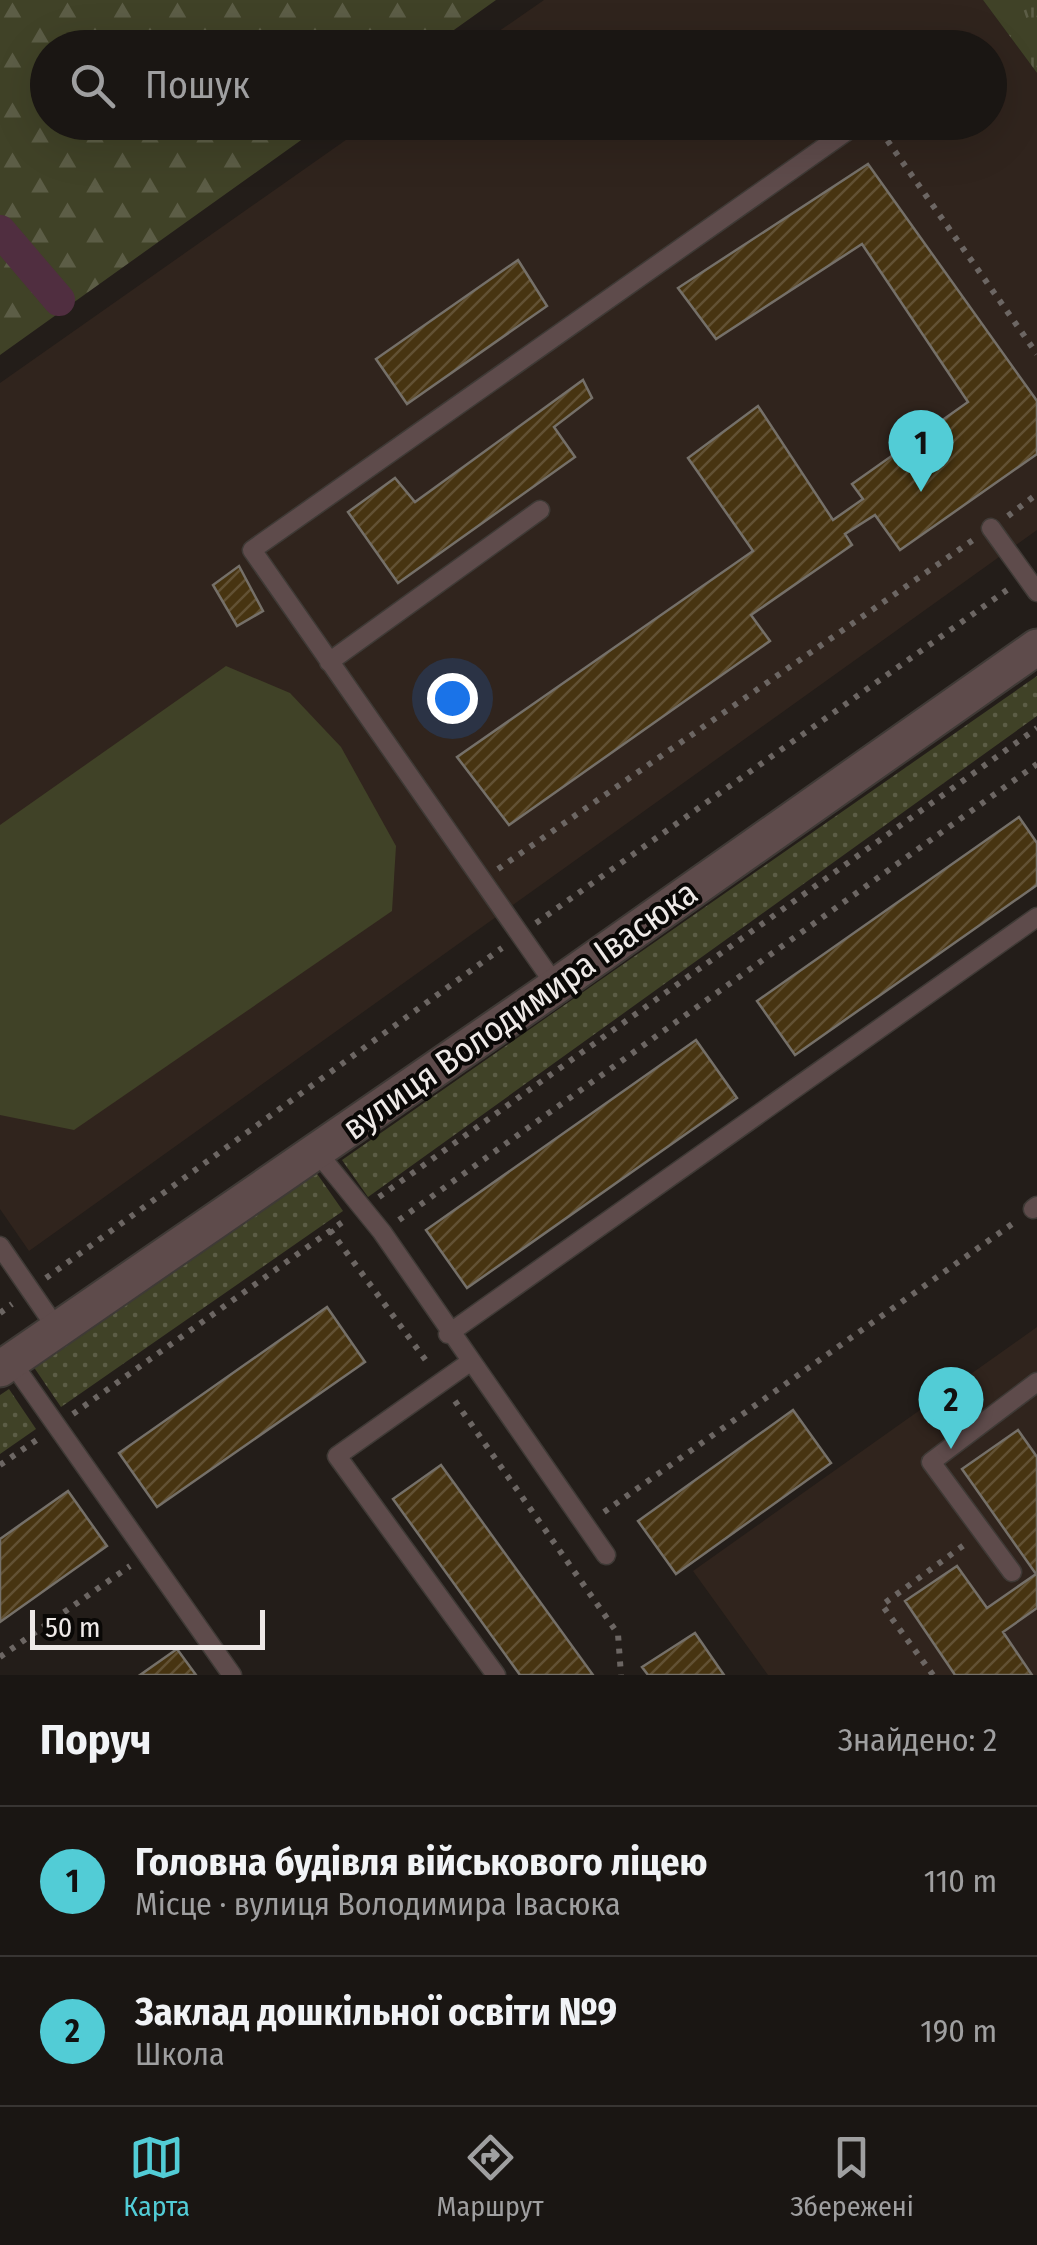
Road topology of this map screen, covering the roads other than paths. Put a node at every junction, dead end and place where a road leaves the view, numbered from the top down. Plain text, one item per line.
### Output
1 (834, 140) edge
2 (540, 510) dead end
3 (991, 528) road end
4 (1037, 592) edge
5 (1037, 647) edge
6 (329, 662) junction
7 (1037, 917) edge
8 (556, 986) junction
9 (317, 1152) junction
10 (0, 1246) edge
11 (57, 1329) junction
12 (448, 1334) junction
13 (470, 1362) junction
14 (5, 1365) edge
15 (1037, 1382) edge
16 (606, 1555) dead end
17 (1012, 1572) dead end
18 (232, 1675) edge
19 (496, 1675) edge

1 - 6 lane
2 - 6 lane
3 - 4 lane
5 - 8 street, вулиця Володимира Івасюка
6 - 8 lane
7 - 12 lane
8 - 9 street, вулиця Володимира Івасюка
9 - 11 street, вулиця Володимира Івасюка
9 - 12 lane
10 - 11 lane
11 - 14 street, вулиця Володимира Івасюка
12 - 13 lane
13 - 16 lane
13 - 19 lane
14 - 18 lane
15 - 17 lane

